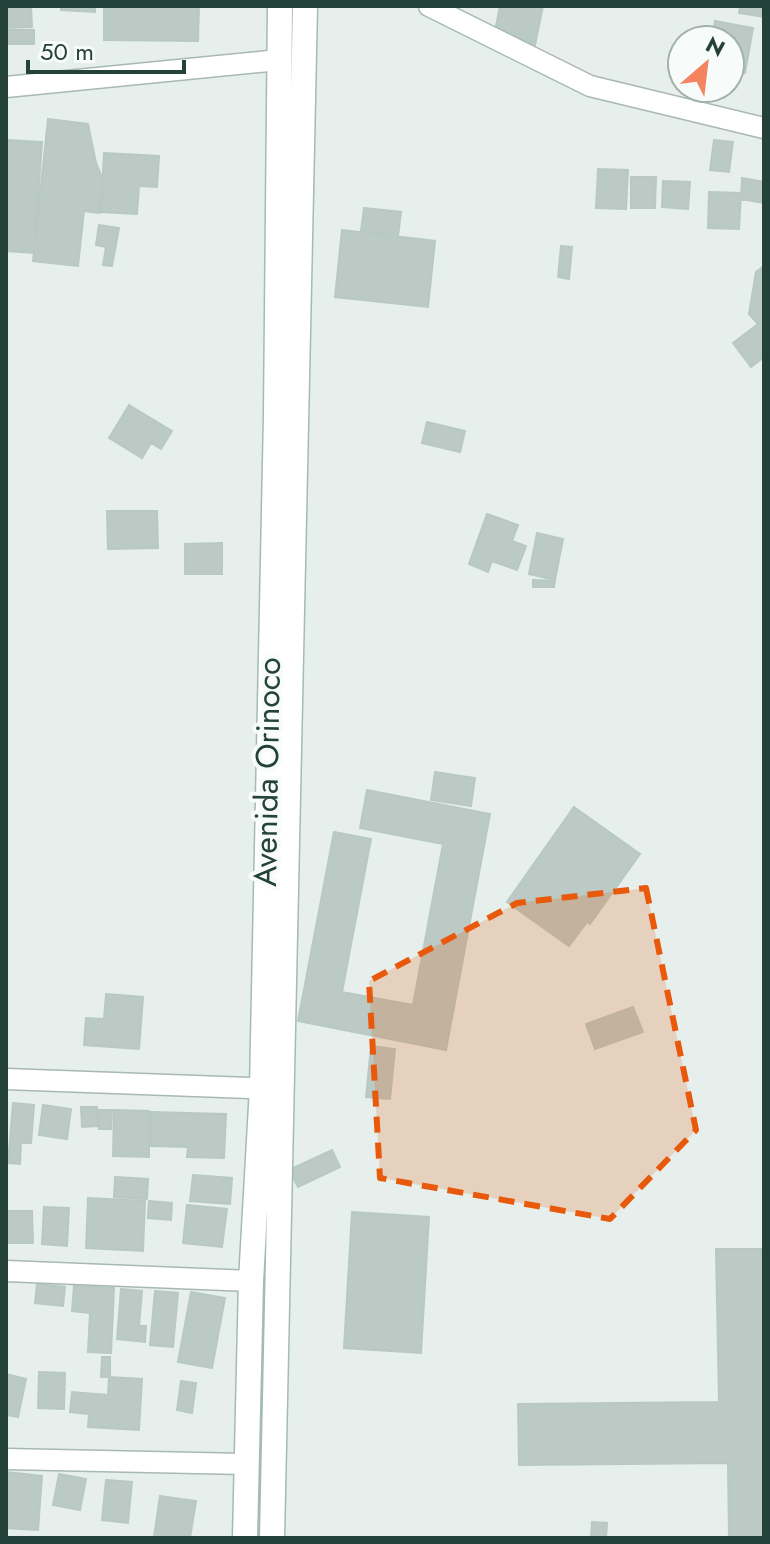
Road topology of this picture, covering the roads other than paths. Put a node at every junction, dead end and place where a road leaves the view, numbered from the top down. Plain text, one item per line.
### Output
1 (280, 6) edge
2 (305, 6) edge
3 (429, 6) edge
4 (279, 60) junction
5 (6, 87) edge
6 (764, 128) edge
7 (6, 1079) edge
8 (272, 1088) junction
9 (6, 1271) edge
10 (251, 1281) junction
11 (6, 1459) edge
12 (245, 1464) junction
13 (245, 1538) edge
14 (272, 1538) edge

1 - 4 street, Avenida Orinoco
2 - 8 street, Avenida Orinoco
3 - 6 street
4 - 5 street
4 - 8 street, Avenida Orinoco
7 - 8 street
8 - 10 street, Avenida Orinoco
8 - 14 street, Avenida Orinoco
9 - 10 street
10 - 12 street, Avenida Orinoco
11 - 12 street
12 - 13 street, Avenida Orinoco

